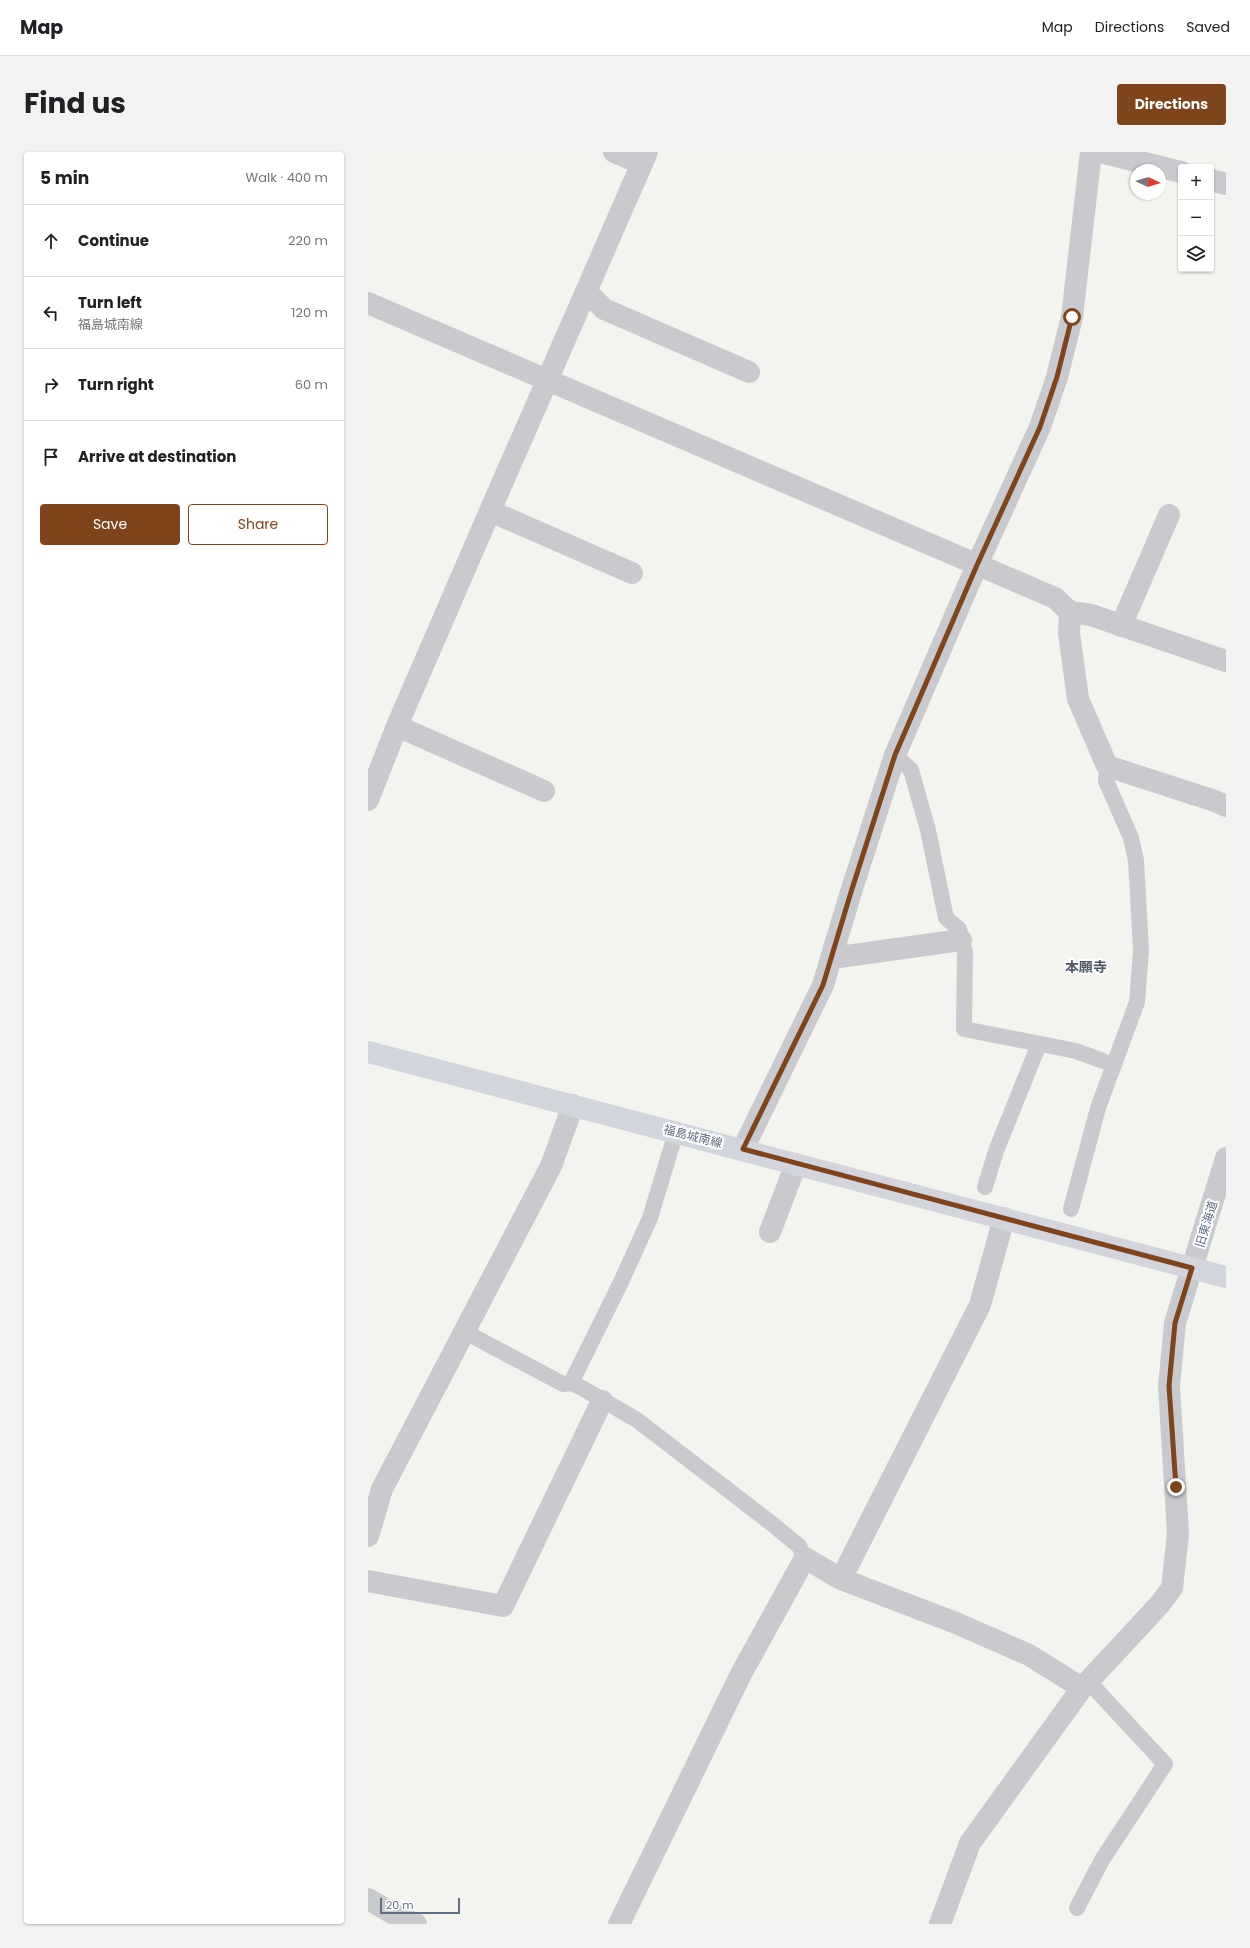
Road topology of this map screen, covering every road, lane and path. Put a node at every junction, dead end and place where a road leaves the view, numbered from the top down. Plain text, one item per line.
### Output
1 (614, 152) edge
2 (1091, 152) edge
3 (1100, 152) edge
4 (644, 158) edge
5 (1178, 171) edge
6 (1214, 181) edge
7 (1226, 184) edge
8 (587, 292) junction
9 (368, 303) edge
10 (749, 372) dead end
11 (546, 380) junction
12 (490, 511) junction
13 (1169, 515) dead end
14 (977, 565) junction
15 (632, 573) dead end
16 (1070, 612) junction
17 (1121, 626) junction
18 (1226, 661) edge
19 (398, 726) junction
20 (895, 755) junction
21 (376, 756) edge
22 (1107, 766) junction
23 (544, 791) dead end
24 (368, 800) edge
25 (1226, 806) edge
26 (961, 940) junction
27 (832, 958) junction
28 (1039, 1044) junction
29 (368, 1052) edge
30 (1114, 1065) junction
31 (573, 1105) junction
32 (676, 1132) junction
33 (743, 1149) junction
34 (1226, 1158) edge
35 (796, 1164) junction
36 (985, 1187) dead end
37 (1071, 1209) dead end
38 (1004, 1218) junction
39 (770, 1232) dead end
40 (1192, 1268) junction
41 (1226, 1277) edge
42 (465, 1332) junction
43 (570, 1383) junction
44 (602, 1401) junction
45 (375, 1484) edge
46 (368, 1536) edge
47 (805, 1558) junction
48 (842, 1579) junction
49 (368, 1581) edge
50 (1085, 1684) junction
51 (368, 1899) edge
52 (1077, 1908) dead end
53 (403, 1922) edge
54 (619, 1924) edge
55 (940, 1924) edge

1 - 4 street
2 - 14 street
3 - 5 street
4 - 8 street
6 - 7 street
8 - 10 street
8 - 11 street
9 - 11 street
11 - 12 street
11 - 14 street
12 - 15 street
12 - 19 street
13 - 17 street
14 - 16 street
14 - 20 street
16 - 17 street
16 - 22 street
17 - 18 street
19 - 21 street
19 - 23 street
20 - 26 lane
20 - 27 street
21 - 24 street
22 - 25 street
22 - 30 lane
26 - 27 street
26 - 28 lane
27 - 33 street
28 - 30 lane
28 - 36 lane
29 - 31 main road, 福島城南線
30 - 37 lane
31 - 32 main road, 福島城南線
31 - 42 street
32 - 33 main road, 福島城南線
32 - 43 lane
33 - 35 main road, 福島城南線
34 - 40 street, 旧東海道
35 - 38 main road, 福島城南線
35 - 39 street
38 - 40 main road, 福島城南線
38 - 48 street
40 - 41 main road, 福島城南線
40 - 50 street, 旧東海道
42 - 43 lane
42 - 45 street
43 - 44 lane
44 - 47 lane
44 - 49 street
45 - 46 street
47 - 48 street
47 - 54 street
48 - 50 street
50 - 52 lane
50 - 55 street, 旧東海道
51 - 53 street

